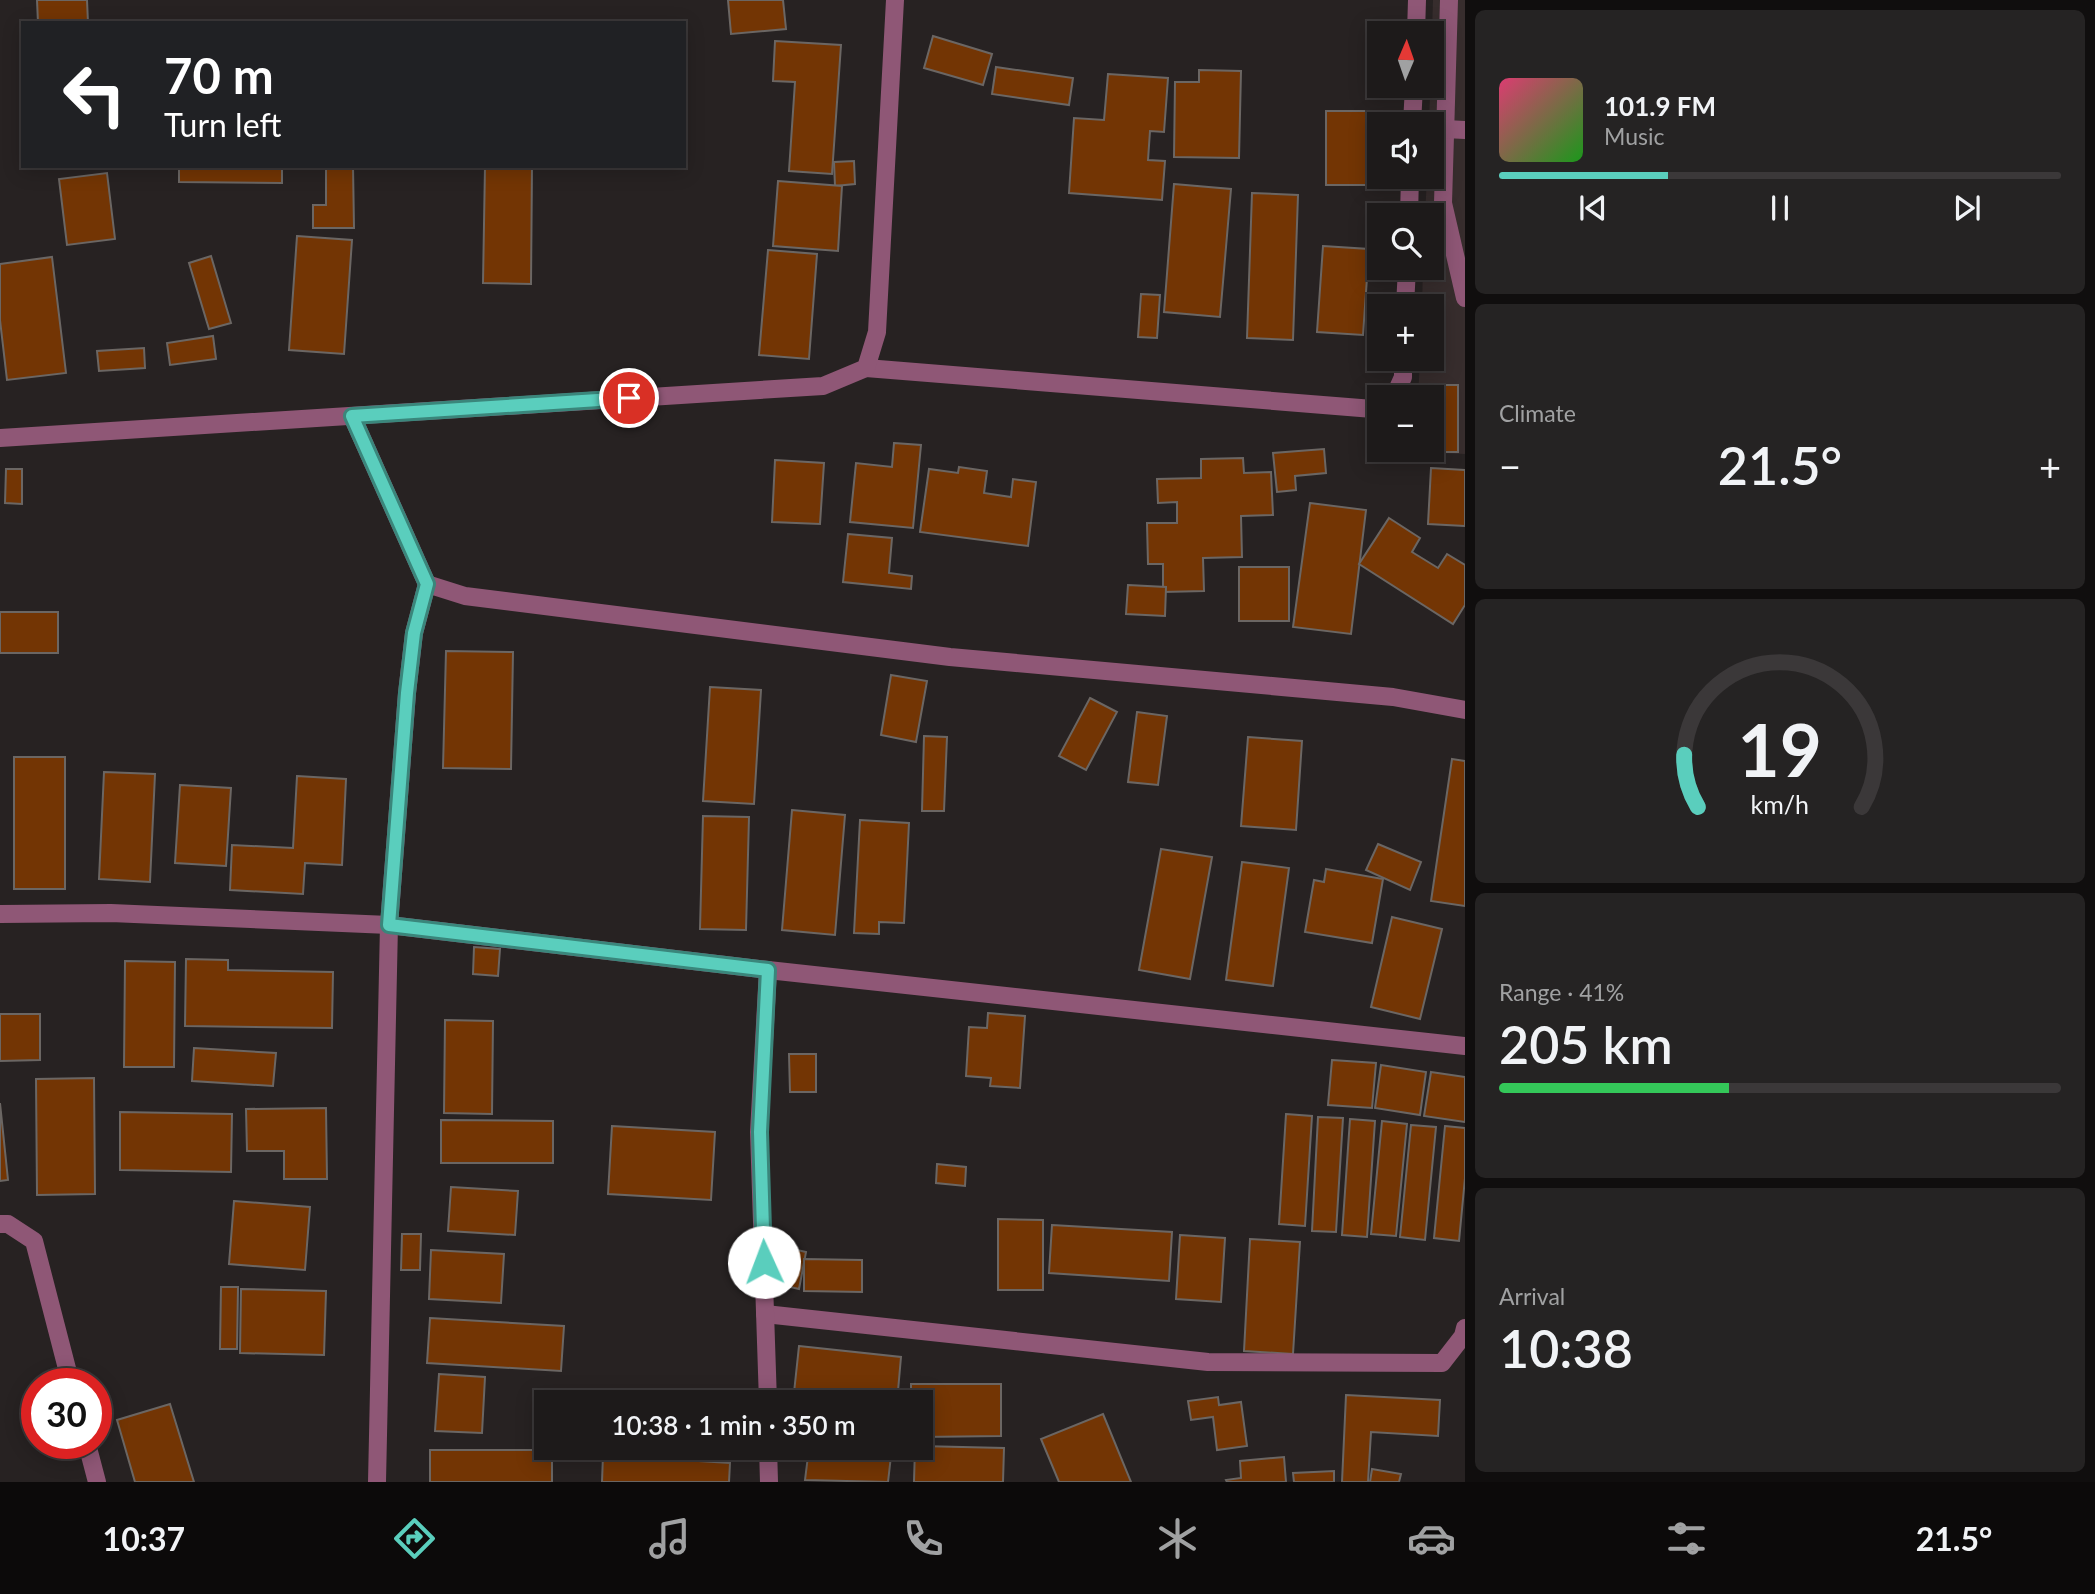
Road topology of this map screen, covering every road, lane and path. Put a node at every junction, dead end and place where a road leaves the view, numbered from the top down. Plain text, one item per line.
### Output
1 (895, 0) edge
2 (1417, 0) edge
3 (1449, 0) edge
4 (1416, 21) edge
5 (1445, 129) junction
6 (1465, 130) edge
7 (1465, 298) edge
8 (866, 368) junction
9 (1367, 410) edge
10 (352, 416) junction
11 (0, 438) edge
12 (427, 584) junction
13 (1465, 710) edge
14 (0, 914) edge
15 (389, 925) junction
16 (768, 970) junction
17 (1465, 1046) edge
18 (0, 1224) edge
19 (765, 1314) junction
20 (1465, 1328) edge
21 (67, 1368) edge
22 (768, 1390) edge
23 (91, 1459) edge
24 (768, 1460) edge
25 (97, 1482) edge
26 (377, 1482) edge
27 (769, 1482) edge

1 - 8 street
2 - 4 street
3 - 5 street
5 - 6 street
5 - 7 street
8 - 9 street
8 - 10 street
10 - 11 street
10 - 12 street
12 - 13 street
12 - 15 street
14 - 15 street
15 - 16 street
15 - 26 street
16 - 17 street
16 - 19 street
18 - 21 street
19 - 20 street
19 - 22 street
23 - 25 street
24 - 27 street

